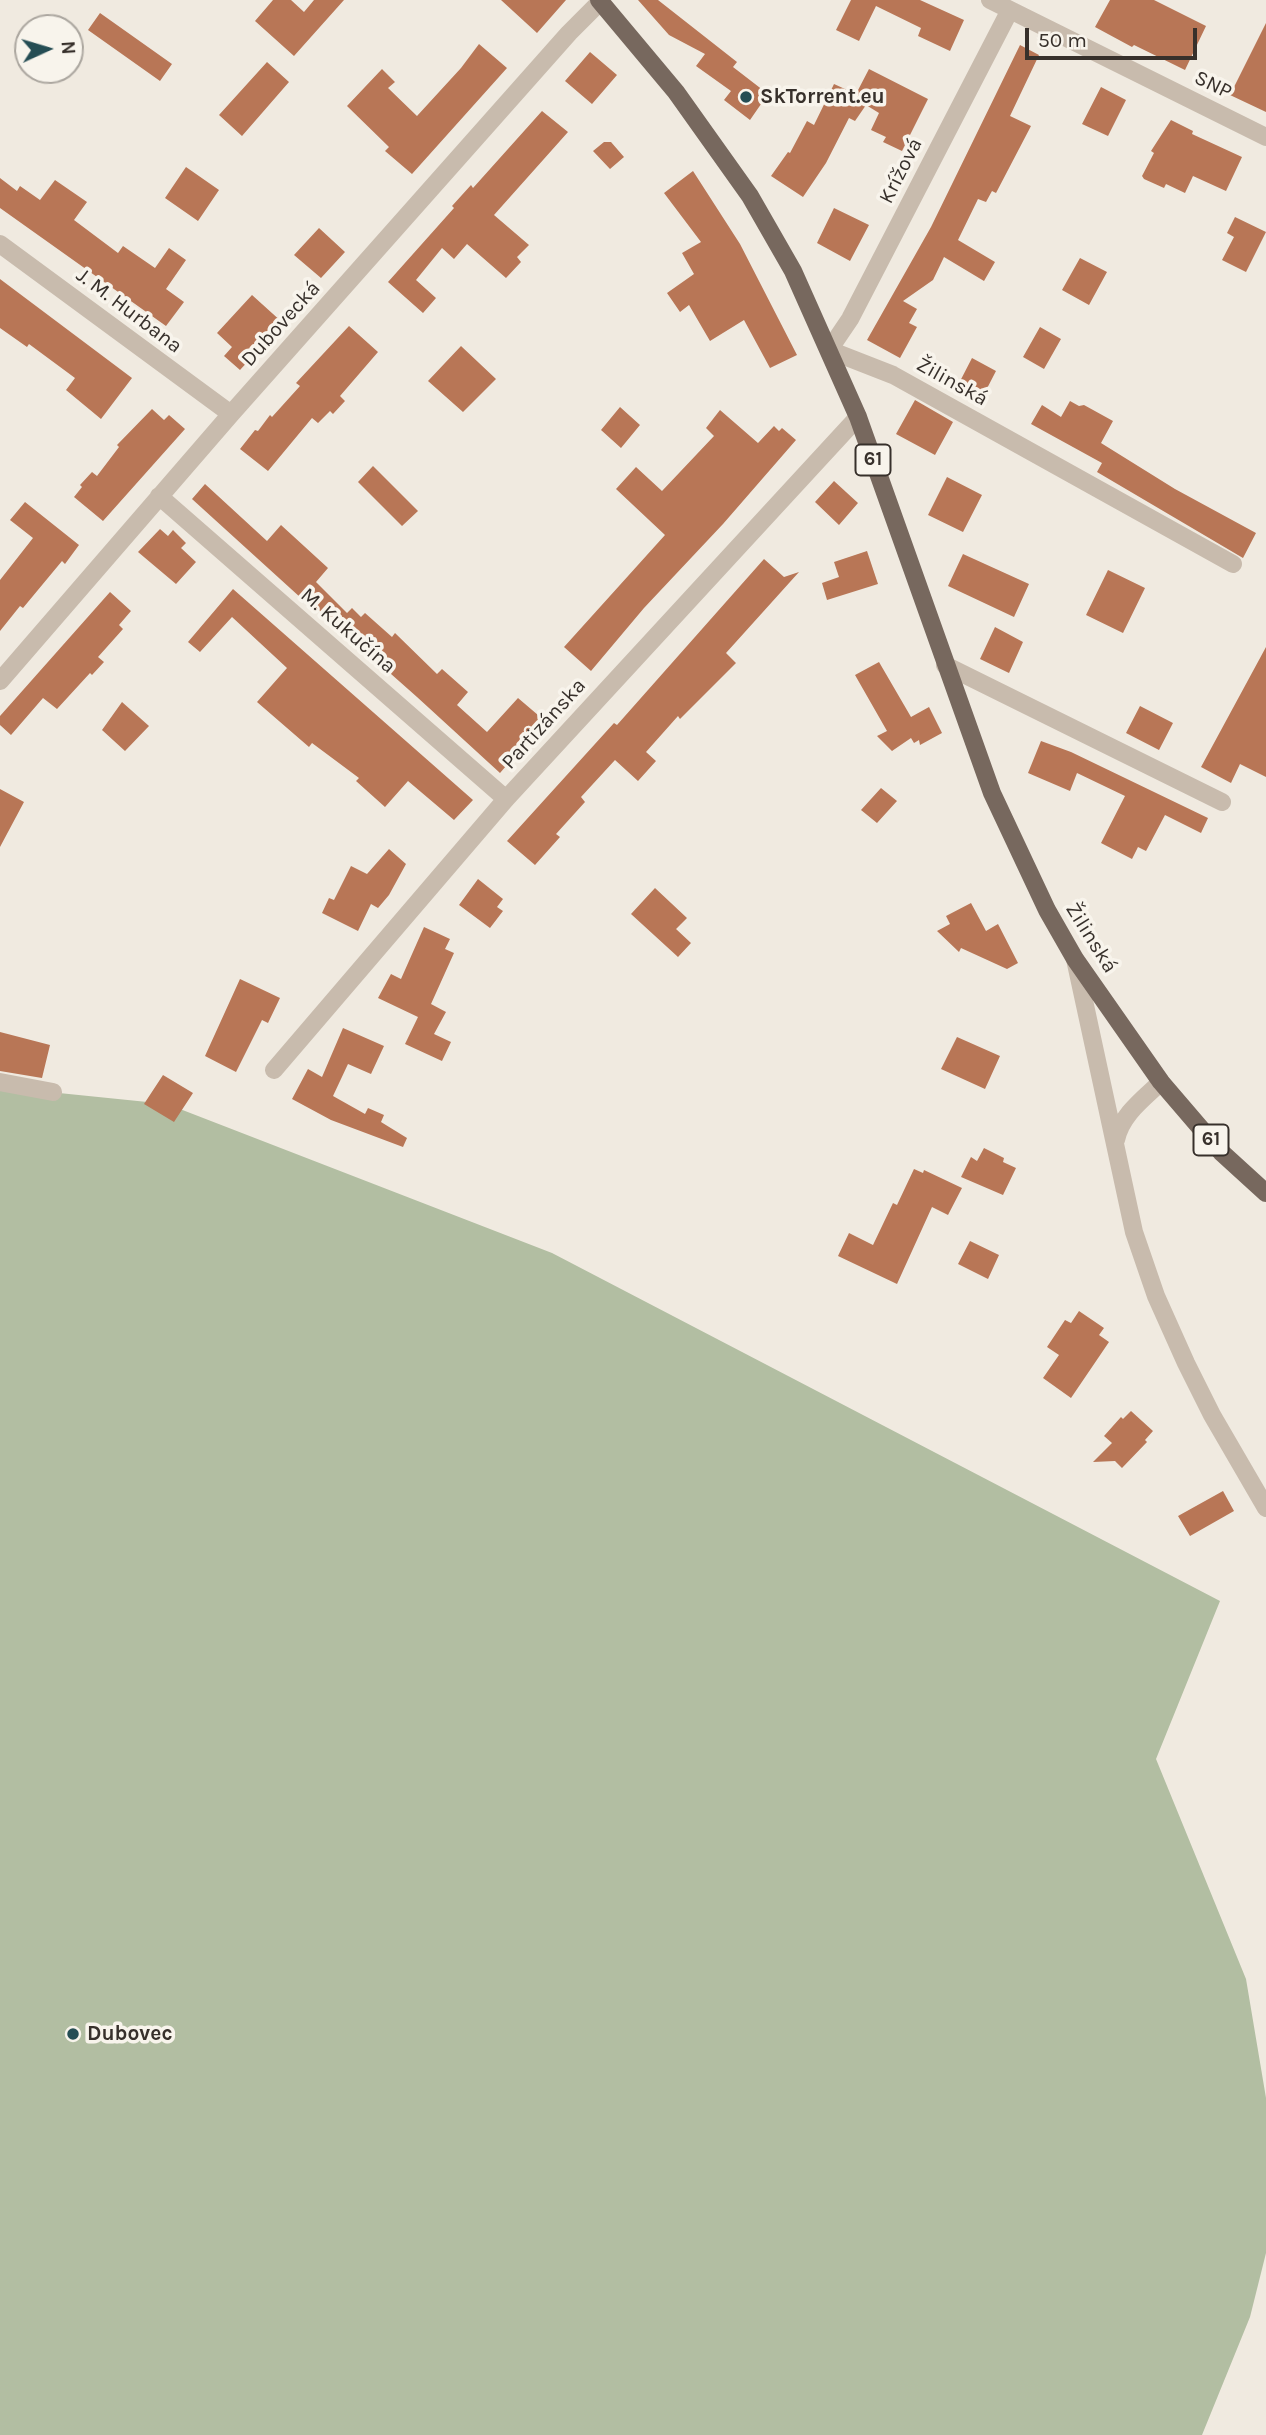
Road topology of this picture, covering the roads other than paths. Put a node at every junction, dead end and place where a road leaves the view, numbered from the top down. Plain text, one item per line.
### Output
1 (989, 0) edge
2 (600, 1) edge
3 (1010, 10) junction
4 (1266, 137) edge
5 (0, 244) edge
6 (829, 350) junction
7 (231, 414) junction
8 (858, 417) junction
9 (159, 496) junction
10 (1233, 565) dead end
11 (945, 665) junction
12 (0, 681) edge
13 (506, 799) junction
14 (1222, 802) dead end
15 (1075, 959) junction
16 (274, 1070) dead end
17 (0, 1082) edge
18 (1161, 1082) junction
19 (52, 1092) dead end
20 (1116, 1140) junction
21 (1266, 1193) edge
22 (1266, 1508) edge

1 - 3 street, SNP
2 - 6 main road, Žilinská / 61
2 - 7 street, Dubovecká
3 - 4 street, SNP
3 - 6 street, Krížová
5 - 7 street, J. M. Hurbana
6 - 8 main road, Žilinská / 61
6 - 10 street, Žilinská
7 - 9 street, Dubovecká
8 - 11 main road, Žilinská / 61
8 - 13 street, Partizánska
9 - 12 street, Dubovecká
9 - 13 street, M. Kukučína
11 - 14 street
11 - 15 main road, Žilinská / 61
13 - 16 street, Partizánska
15 - 18 main road, Žilinská / 61
15 - 20 street
17 - 19 street
18 - 20 street
18 - 21 main road, Žilinská / 61
20 - 22 street

